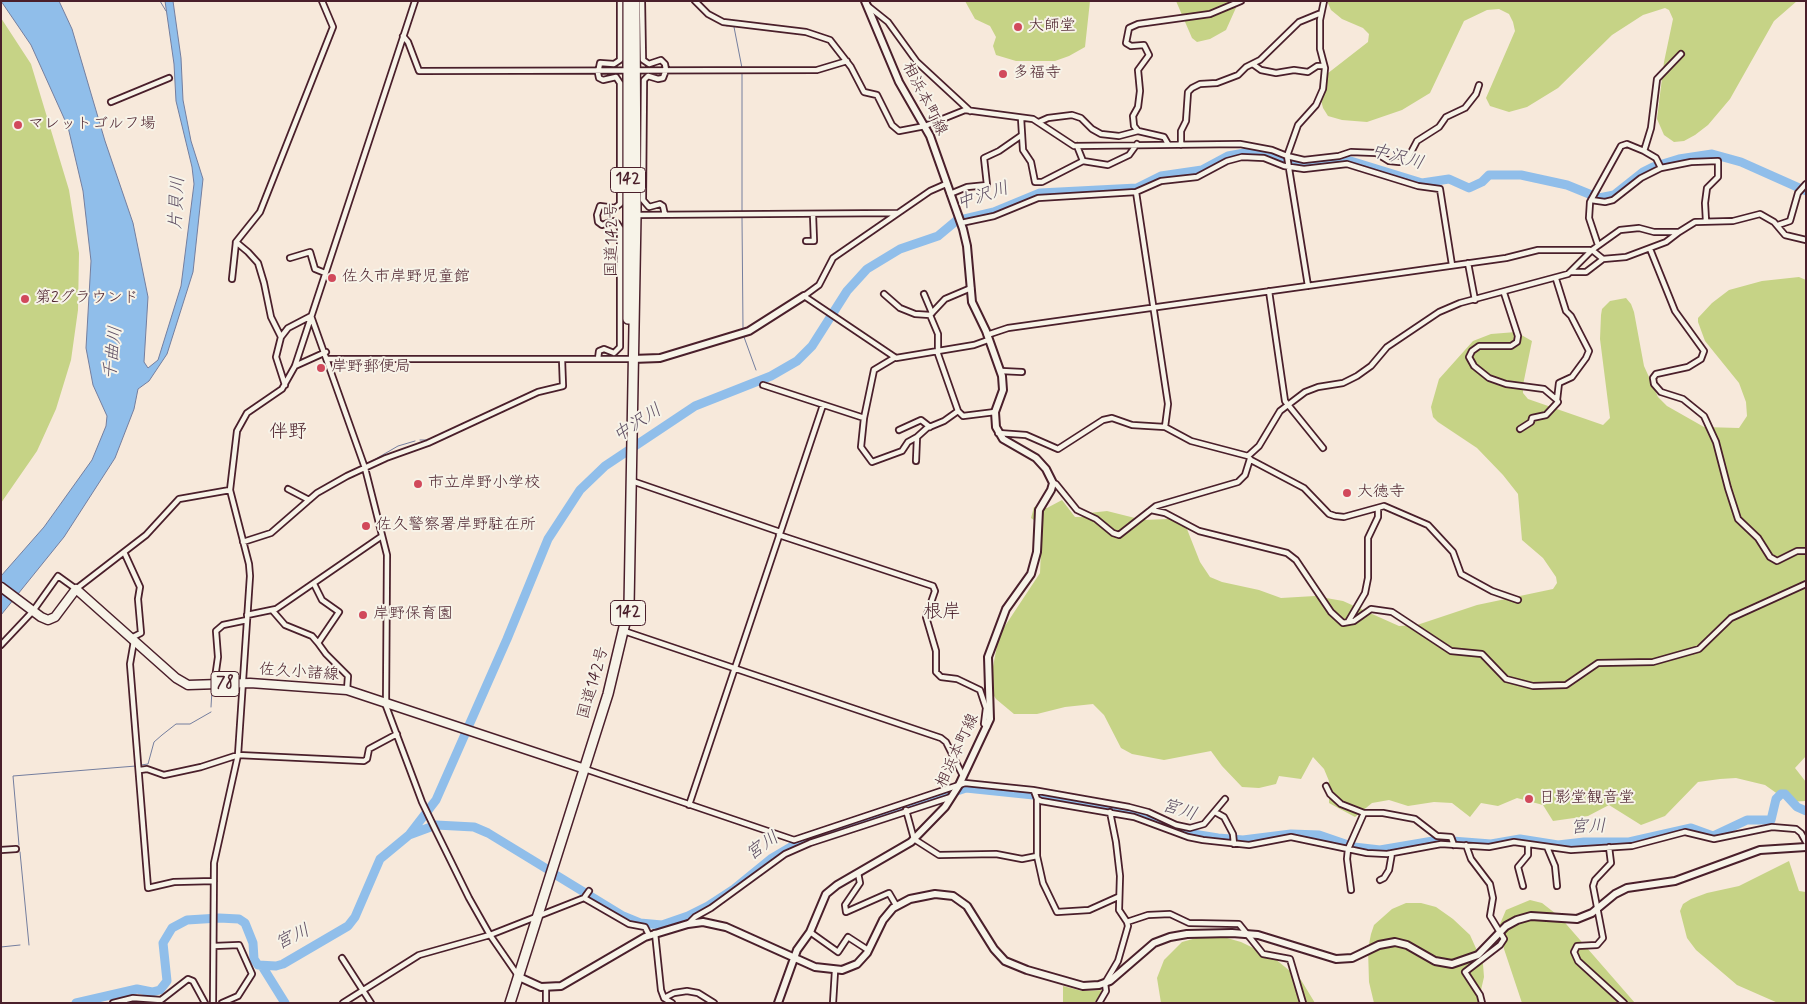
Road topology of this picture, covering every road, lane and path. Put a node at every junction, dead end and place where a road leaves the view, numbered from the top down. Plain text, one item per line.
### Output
1 (322, 1) edge
2 (416, 1) edge
3 (620, 1) edge
4 (628, 1) edge
5 (635, 1) edge
6 (642, 1) edge
7 (695, 1) edge
8 (1241, 1) edge
9 (1324, 1) edge
10 (866, 4) edge
11 (1321, 13) junction
12 (403, 36) junction
13 (1680, 54) dead end
14 (847, 61) junction
15 (1254, 65) junction
16 (1324, 66) junction
17 (598, 70) junction
18 (666, 70) junction
19 (632, 71) junction
20 (169, 78) dead end
21 (1479, 85) dead end
22 (111, 102) dead end
23 (970, 111) junction
24 (1021, 118) junction
25 (1040, 122) junction
26 (925, 126) junction
27 (1138, 131) junction
28 (1022, 135) junction
29 (1137, 144) junction
30 (1168, 144) junction
31 (1181, 145) junction
32 (1077, 146) junction
33 (1644, 151) junction
34 (1083, 161) junction
35 (1288, 161) junction
36 (1660, 167) junction
37 (946, 184) junction
38 (1804, 185) edge
39 (1136, 192) junction
40 (950, 194) junction
41 (1591, 199) junction
42 (897, 213) junction
43 (665, 214) junction
44 (636, 215) junction
45 (813, 215) junction
46 (960, 220) junction
47 (1706, 221) junction
48 (1778, 225) junction
49 (1679, 232) junction
50 (1806, 240) edge
51 (806, 241) dead end
52 (236, 242) junction
53 (1598, 245) junction
54 (1650, 249) junction
55 (1592, 250) junction
56 (290, 258) dead end
57 (1603, 259) junction
58 (1468, 263) junction
59 (1452, 265) junction
60 (1571, 272) junction
61 (325, 273) junction
62 (232, 278) dead end
63 (1556, 279) junction
64 (1308, 286) junction
65 (971, 288) junction
66 (1269, 291) junction
67 (1504, 293) junction
68 (884, 294) dead end
69 (924, 294) dead end
70 (804, 296) junction
71 (1475, 300) junction
72 (1152, 308) junction
73 (931, 314) junction
74 (312, 316) junction
75 (281, 336) junction
76 (988, 337) junction
77 (938, 351) junction
78 (326, 352) junction
79 (894, 358) junction
80 (328, 359) junction
81 (562, 359) junction
82 (598, 359) junction
83 (632, 359) junction
84 (295, 366) junction
85 (1001, 371) junction
86 (1022, 372) dead end
87 (285, 385) junction
88 (764, 385) dead end
89 (1557, 400) junction
90 (1287, 404) junction
91 (823, 405) junction
92 (958, 411) junction
93 (995, 412) junction
94 (864, 418) junction
95 (930, 427) junction
96 (1165, 427) junction
97 (1520, 428) dead end
98 (899, 430) dead end
99 (998, 433) junction
100 (918, 437) junction
101 (1323, 448) dead end
102 (1250, 458) junction
103 (916, 461) dead end
104 (365, 468) junction
105 (632, 481) junction
106 (1052, 483) junction
107 (288, 489) dead end
108 (230, 490) junction
109 (309, 500) junction
110 (1378, 508) junction
111 (1151, 510) junction
112 (780, 534) junction
113 (382, 536) junction
114 (244, 542) junction
115 (1806, 550) edge
116 (124, 552) junction
117 (314, 584) junction
118 (1806, 584) edge
119 (1, 587) edge
120 (76, 589) junction
121 (1518, 600) dead end
122 (31, 609) junction
123 (272, 610) junction
124 (247, 617) junction
125 (1346, 623) junction
126 (624, 632) junction
127 (133, 639) junction
128 (318, 643) junction
129 (1, 645) edge
130 (735, 668) junction
131 (244, 684) junction
132 (214, 685) junction
133 (347, 690) junction
134 (385, 701) junction
135 (987, 727) junction
136 (397, 734) junction
137 (238, 755) junction
138 (140, 770) junction
139 (584, 770) junction
140 (963, 776) junction
141 (1326, 786) dead end
142 (955, 791) junction
143 (1035, 795) junction
144 (1225, 799) dead end
145 (689, 805) junction
146 (906, 808) junction
147 (1106, 808) junction
148 (1215, 812) junction
149 (1364, 813) junction
150 (1189, 832) junction
151 (914, 839) junction
152 (1234, 841) junction
153 (1453, 842) junction
154 (1806, 842) edge
155 (1528, 844) junction
156 (1466, 846) junction
157 (1350, 847) junction
158 (1609, 847) junction
159 (1547, 848) junction
160 (1806, 848) edge
161 (16, 849) dead end
162 (1, 850) edge
163 (1392, 853) junction
164 (1037, 856) junction
165 (858, 873) junction
166 (1380, 880) dead end
167 (214, 881) junction
168 (1523, 886) dead end
169 (1557, 886) dead end
170 (1351, 890) dead end
171 (1118, 897) junction
172 (896, 905) junction
173 (1596, 910) junction
174 (537, 917) junction
175 (1127, 922) junction
176 (688, 924) junction
177 (810, 932) junction
178 (1499, 932) junction
179 (1246, 933) junction
180 (652, 934) junction
181 (490, 935) junction
182 (214, 946) junction
183 (868, 950) junction
184 (795, 957) junction
185 (342, 958) dead end
186 (835, 971) junction
187 (519, 977) junction
188 (1105, 983) junction
189 (546, 988) junction
190 (363, 990) junction
191 (213, 996) junction
192 (664, 998) junction
193 (205, 1001) edge
194 (113, 1003) edge
195 (213, 1003) edge
196 (222, 1003) edge
197 (343, 1003) edge
198 (370, 1003) edge
199 (510, 1003) edge
200 (546, 1003) edge
201 (672, 1003) edge
202 (714, 1003) edge
203 (778, 1003) edge
204 (833, 1003) edge
205 (1099, 1003) edge
206 (1303, 1003) edge
207 (1482, 1003) edge
208 (1624, 1003) edge

1 - 52 street
2 - 12 street
3 - 17 street
4 - 19 highway, 国道142号 / 142
5 - 19 highway, 国道142号 / 142
6 - 18 street
7 - 14 street
8 - 27 street
9 - 11 street
10 - 23 street
10 - 26 street, 相浜本町線
11 - 15 street
11 - 16 street
12 - 17 street
12 - 61 street
13 - 33 street
14 - 18 street
14 - 26 street
15 - 16 street
15 - 31 street
16 - 35 street
17 - 19 street
17 - 82 street
18 - 19 street
18 - 43 street
19 - 44 highway, 国道142号 / 142
19 - 83 highway, 国道142号 / 142
20 - 22 street
21 - 35 street
23 - 24 street
23 - 26 street
24 - 25 street
24 - 28 street
25 - 27 street
25 - 32 street
26 - 37 street, 相浜本町線
27 - 30 street
28 - 34 street
28 - 40 street
29 - 30 street
29 - 32 street
29 - 34 street
30 - 31 street
31 - 35 street
32 - 34 street
33 - 36 street
33 - 41 street
35 - 39 street
35 - 59 street
35 - 64 street
36 - 41 street
36 - 47 street
37 - 40 street, 相浜本町線
37 - 42 street
38 - 48 street
39 - 46 street
39 - 72 street
40 - 46 street, 相浜本町線
41 - 53 street
42 - 45 street
42 - 70 street
43 - 44 street
43 - 45 street
44 - 83 highway, 国道142号 / 142
45 - 51 street
46 - 65 street, 相浜本町線
47 - 48 street
47 - 49 street
48 - 50 street
49 - 53 street
49 - 54 street
52 - 62 street
52 - 75 street
53 - 55 street
54 - 57 street
54 - 115 street
55 - 57 street
55 - 58 street
55 - 60 street
56 - 61 street
57 - 60 street
58 - 59 street
58 - 71 street
59 - 64 street
60 - 63 street
61 - 74 street
63 - 67 street
63 - 89 street
64 - 66 street
65 - 73 street
65 - 76 street, 相浜本町線
66 - 72 street
66 - 90 street
67 - 71 street
67 - 89 street
68 - 73 street
69 - 73 street
70 - 79 street
70 - 83 street
71 - 90 street
72 - 76 street
72 - 96 street
73 - 77 street
74 - 75 street
74 - 78 street
74 - 84 street
75 - 87 street
76 - 77 street
76 - 85 street, 相浜本町線
77 - 79 street
77 - 92 street
78 - 80 street
78 - 84 street
79 - 94 street
80 - 81 street
80 - 104 street
81 - 82 street
81 - 104 street
82 - 83 street
83 - 105 highway, 国道142号 / 142
84 - 87 street
85 - 86 street
85 - 93 street, 相浜本町線
87 - 108 street
88 - 91 street
89 - 97 street
90 - 101 street
90 - 102 street
91 - 94 street
91 - 112 street
92 - 93 street
92 - 95 street
93 - 99 street, 相浜本町線
94 - 100 street
95 - 98 street
95 - 100 street
96 - 99 street
96 - 102 street
99 - 106 street
100 - 103 street
102 - 110 street
102 - 111 street
104 - 109 street
104 - 113 street
105 - 112 street
105 - 126 highway, 国道142号 / 142
106 - 111 street
106 - 135 street, 相浜本町線
107 - 109 street
108 - 114 street
108 - 116 street
109 - 114 street
110 - 121 street
110 - 125 street
111 - 125 street
112 - 130 street
112 - 135 street
113 - 117 street
113 - 134 street
114 - 124 street
116 - 120 street
116 - 127 street
117 - 123 street
117 - 128 street
118 - 125 street
119 - 122 main road
120 - 122 main road
120 - 122 street
120 - 127 main road, 佐久小諸線 / 78
122 - 129 street
123 - 124 street
123 - 128 street
124 - 131 street
124 - 132 street
126 - 130 street
126 - 139 highway, 国道142号 / 142
127 - 132 main road, 佐久小諸線 / 78
127 - 138 street
128 - 133 street
130 - 140 street
130 - 145 street
131 - 132 main road, 佐久小諸線 / 78
131 - 133 main road, 佐久小諸線 / 78
131 - 137 street
133 - 134 main road, 佐久小諸線 / 78
134 - 136 street
134 - 139 main road, 佐久小諸線 / 78
135 - 140 street, 相浜本町線
136 - 137 street
136 - 181 street
137 - 138 street
137 - 167 street
138 - 167 street
139 - 145 street
139 - 174 highway, 国道142号 / 142
140 - 142 street, 相浜本町線
141 - 149 street
142 - 143 street
142 - 146 street
142 - 146 street
142 - 151 street, 相浜本町線
143 - 147 street
143 - 147 street
143 - 164 street
144 - 148 street
145 - 146 street
146 - 151 street
146 - 176 street
147 - 150 street
147 - 150 street
147 - 171 street
148 - 150 street
148 - 152 street
149 - 153 street
149 - 157 street
150 - 152 street
151 - 164 street
151 - 165 street, 相浜本町線
152 - 157 street
153 - 156 street
153 - 163 street
154 - 158 street
155 - 156 street
155 - 159 street
155 - 168 street
156 - 178 street
157 - 163 street
157 - 170 street
158 - 159 street
158 - 173 street
159 - 169 street
160 - 173 street
161 - 162 street
163 - 166 street
164 - 171 street
165 - 172 street
165 - 177 street, 相浜本町線
167 - 182 street
171 - 175 street
172 - 183 street
172 - 188 street
173 - 178 street
173 - 208 street
174 - 180 street
174 - 181 street
174 - 187 highway, 国道142号 / 142
175 - 179 street
175 - 188 street
176 - 180 street
176 - 184 street
177 - 183 street
177 - 184 street, 相浜本町線
178 - 179 street
178 - 207 street
179 - 188 street
179 - 206 street
180 - 189 street
180 - 192 street
181 - 187 street
181 - 190 street
182 - 191 street
182 - 196 street
183 - 186 street
184 - 186 street
184 - 203 street, 相浜本町線
185 - 190 street
186 - 204 street
187 - 189 street
187 - 199 highway, 国道142号 / 142
188 - 205 street
189 - 200 street
190 - 197 street
190 - 198 street
191 - 193 street
191 - 195 street
192 - 201 street
192 - 202 street
193 - 194 street

